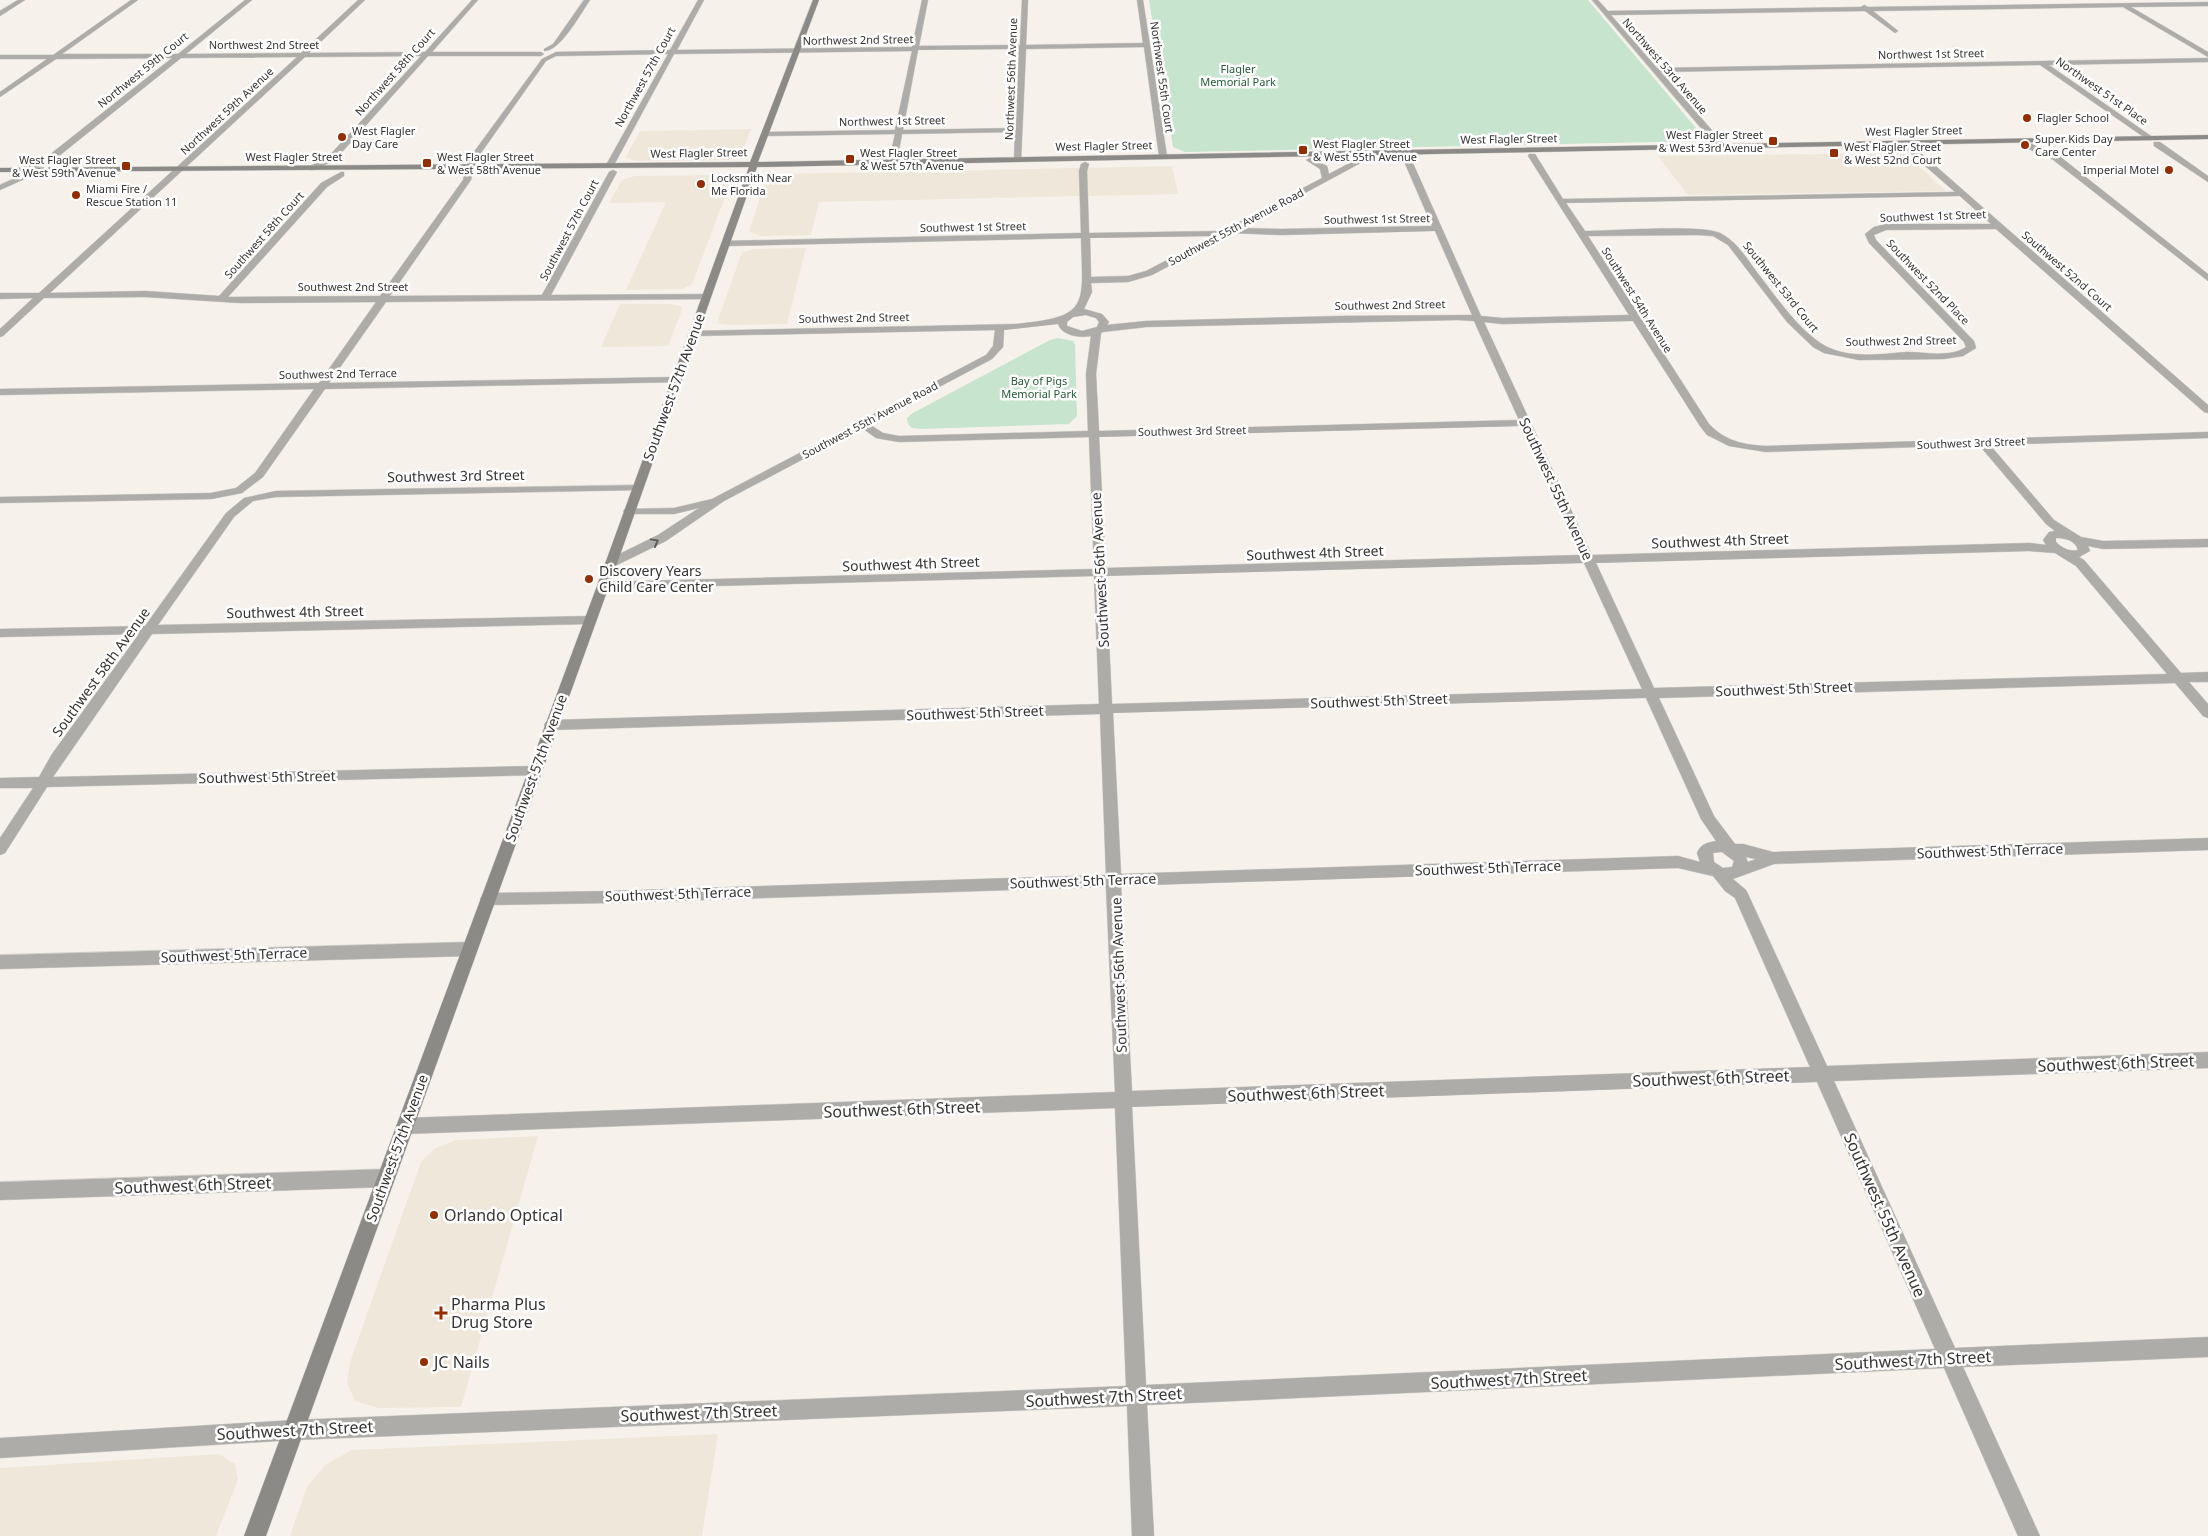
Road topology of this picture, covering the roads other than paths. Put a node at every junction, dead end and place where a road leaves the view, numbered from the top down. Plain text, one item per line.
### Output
1 (22, 0) edge
2 (136, 0) edge
3 (249, 0) edge
4 (362, 0) edge
5 (475, 0) edge
6 (587, 0) edge
7 (700, 0) edge
8 (816, 0) edge
9 (925, 0) edge
10 (1025, 0) edge
11 (1140, 0) edge
12 (1595, 0) edge
13 (1856, 0) edge
14 (2116, 0) edge
15 (2208, 4) edge
16 (2124, 5) junction
17 (1867, 9) junction
18 (1606, 13) junction
19 (0, 14) edge
20 (1895, 31) dead end
21 (1146, 45) junction
22 (1023, 47) junction
23 (916, 49) junction
24 (798, 50) junction
25 (556, 51) junction
26 (672, 52) junction
27 (426, 54) junction
28 (543, 54) junction
29 (303, 55) junction
30 (2208, 55) edge
31 (179, 56) junction
32 (0, 57) edge
33 (54, 57) junction
34 (2208, 60) edge
35 (2043, 64) junction
36 (1655, 70) junction
37 (0, 95) edge
38 (1020, 130) junction
39 (898, 133) junction
40 (765, 134) junction
41 (2208, 136) edge
42 (2148, 138) junction
43 (1945, 142) junction
44 (2208, 143) edge
45 (2158, 144) junction
46 (1748, 145) junction
47 (2125, 145) junction
48 (1721, 146) junction
49 (2029, 146) junction
50 (2051, 146) junction
51 (1911, 149) junction
52 (1383, 152) junction
53 (1595, 152) junction
54 (1727, 152) junction
55 (1692, 153) junction
56 (1405, 155) junction
57 (1163, 156) junction
58 (1532, 156) junction
59 (2055, 157) junction
60 (51, 158) junction
61 (1111, 158) junction
62 (331, 159) junction
63 (1018, 159) junction
64 (1364, 159) junction
65 (1310, 160) junction
66 (892, 162) junction
67 (1085, 164) junction
68 (990, 166) junction
69 (753, 167) junction
70 (313, 168) junction
71 (335, 168) junction
72 (180, 169) junction
73 (611, 169) junction
74 (50, 170) junction
75 (469, 170) junction
76 (24, 174) junction
77 (323, 174) junction
78 (341, 174) junction
79 (1, 175) edge
80 (172, 176) junction
81 (1326, 179) junction
82 (2208, 180) edge
83 (324, 185) junction
84 (0, 188) edge
85 (1960, 194) junction
86 (1561, 201) junction
87 (1997, 226) junction
88 (1438, 228) junction
89 (1224, 232) junction
90 (1871, 232) joint
91 (1582, 234) junction
92 (1085, 236) junction
93 (726, 244) junction
94 (2208, 278) edge
95 (1087, 280) junction
96 (1087, 292) junction
97 (42, 295) junction
98 (0, 296) edge
99 (707, 297) junction
100 (545, 298) junction
101 (221, 300) junction
102 (383, 300) junction
103 (1073, 314) junction
104 (1099, 316) junction
105 (1635, 318) junction
106 (1478, 319) junction
107 (1063, 320) junction
108 (1146, 324) junction
109 (1000, 327) junction
110 (1016, 327) junction
111 (1099, 330) junction
112 (1072, 332) junction
113 (694, 333) junction
114 (0, 334) edge
115 (1971, 348) joint
116 (1831, 352) joint
117 (1091, 354) junction
118 (677, 380) junction
119 (322, 386) junction
120 (0, 392) edge
121 (2208, 410) edge
122 (862, 424) junction
123 (1526, 424) junction
124 (1094, 434) junction
125 (2208, 435) edge
126 (1982, 442) junction
127 (1734, 445) joint
128 (259, 475) junction
129 (637, 488) junction
130 (235, 495) junction
131 (254, 495) junction
132 (720, 499) junction
133 (0, 500) edge
134 (628, 511) junction
135 (230, 515) junction
136 (2050, 522) junction
137 (2051, 539) junction
138 (2208, 543) edge
139 (2029, 547) junction
140 (2078, 548) junction
141 (2060, 551) junction
142 (1588, 560) junction
143 (611, 563) junction
144 (1100, 574) junction
145 (603, 586) junction
146 (590, 620) junction
147 (149, 630) junction
148 (0, 633) edge
149 (2208, 677) edge
150 (2177, 678) junction
151 (1649, 693) junction
152 (1106, 709) junction
153 (2208, 713) edge
154 (551, 725) junction
155 (535, 771) junction
156 (44, 782) junction
157 (0, 783) edge
158 (1710, 824) junction
159 (2208, 844) edge
160 (0, 849) edge
161 (1706, 850) junction
162 (1731, 850) junction
163 (1773, 858) junction
164 (1678, 862) junction
165 (1740, 869) junction
166 (1715, 870) junction
167 (1115, 880) junction
168 (1741, 894) junction
169 (488, 899) junction
170 (469, 949) junction
171 (0, 962) edge
172 (2208, 1060) edge
173 (1821, 1073) junction
174 (1124, 1101) junction
175 (405, 1126) junction
176 (386, 1178) junction
177 (0, 1192) edge
178 (2208, 1347) edge
179 (1950, 1358) junction
180 (1137, 1395) junction
181 (294, 1430) junction
182 (0, 1448) edge
183 (255, 1536) edge
184 (1144, 1536) edge
185 (2029, 1536) edge

1 - 19 street
2 - 33 street
3 - 31 street, Northwest 59th Court
4 - 29 street, Northwest 59th Avenue
5 - 27 street, Northwest 58th Court
6 - 25 street
7 - 26 street, Northwest 57th Court
8 - 24 main road, Southwest 57th Avenue
9 - 23 street
10 - 22 street, Northwest 56th Avenue
11 - 21 street, Northwest 55th Court
12 - 18 street, Northwest 53rd Avenue
13 - 17 street
14 - 16 street
15 - 16 street
16 - 17 street
16 - 30 street
17 - 18 street
17 - 20 street
18 - 36 street, Northwest 53rd Avenue
21 - 22 street, Northwest 2nd Street
21 - 57 street, Northwest 55th Court
22 - 23 street, Northwest 2nd Street
22 - 38 street, Northwest 56th Avenue
23 - 24 street, Northwest 2nd Street
23 - 39 street
24 - 26 street, Northwest 2nd Street
24 - 40 main road, Southwest 57th Avenue
25 - 26 street, Northwest 2nd Street
25 - 28 street
26 - 73 street, Northwest 57th Court
27 - 28 street, Northwest 2nd Street
27 - 29 street, Northwest 2nd Street
27 - 62 street, Northwest 58th Court
28 - 75 street
29 - 31 street, Northwest 2nd Street
29 - 72 street, Northwest 59th Avenue
31 - 33 street, Northwest 2nd Street
31 - 60 street, Northwest 59th Court
32 - 33 street, Northwest 2nd Street
33 - 37 street
34 - 35 street, Northwest 1st Street
35 - 36 street, Northwest 1st Street
35 - 42 street, Northwest 51st Place
36 - 48 street, Northwest 53rd Avenue
38 - 39 street, Northwest 1st Street
38 - 63 street, Northwest 56th Avenue
39 - 40 street, Northwest 1st Street
39 - 66 street
40 - 69 main road, Southwest 57th Avenue
41 - 42 main road, West Flagler Street
42 - 43 main road, West Flagler Street
42 - 47 main road
43 - 46 main road, West Flagler Street
43 - 51 main road
44 - 45 main road, West Flagler Street
45 - 47 main road, West Flagler Street
45 - 82 street
46 - 48 main road, West Flagler Street
46 - 54 main road
47 - 50 main road, West Flagler Street
48 - 53 main road, West Flagler Street
48 - 55 main road
49 - 50 main road, West Flagler Street
49 - 51 main road, West Flagler Street
49 - 59 street
50 - 59 street
51 - 54 main road, West Flagler Street
51 - 85 street, Southwest 52nd Court
52 - 56 main road, West Flagler Street
52 - 57 main road, West Flagler Street
52 - 64 main road
53 - 55 main road, West Flagler Street
53 - 56 main road, West Flagler Street
53 - 58 main road, West Flagler Street
54 - 55 main road, West Flagler Street
56 - 58 main road, West Flagler Street
56 - 64 main road, West Flagler Street
56 - 88 street, Southwest 55th Avenue
57 - 61 main road, West Flagler Street
58 - 86 street, Southwest 54th Avenue
59 - 94 street
60 - 74 street
60 - 76 street, Northwest 59th Court
61 - 63 main road, West Flagler Street
61 - 67 main road
62 - 70 street, Northwest 58th Court
62 - 71 street
63 - 66 main road, West Flagler Street
63 - 68 main road
64 - 65 main road, West Flagler Street
64 - 81 street, Southwest 55th Avenue Road
65 - 67 main road, West Flagler Street
65 - 81 street
66 - 69 main road, West Flagler Street
67 - 68 main road, West Flagler Street
67 - 92 street
68 - 69 main road, West Flagler Street
69 - 73 main road, West Flagler Street
69 - 93 main road, Southwest 57th Avenue
70 - 71 main road, West Flagler Street
70 - 72 main road, West Flagler Street
71 - 75 main road, West Flagler Street
72 - 74 main road, West Flagler Street
72 - 80 street, Northwest 59th Avenue
73 - 75 main road, West Flagler Street
73 - 100 street, Southwest 57th Court
74 - 76 main road, West Flagler Street
75 - 78 main road, West Flagler Street
75 - 102 street
76 - 79 main road, West Flagler Street
76 - 80 main road, West Flagler Street
76 - 84 street, Northwest 59th Court
77 - 78 main road, West Flagler Street
77 - 80 main road, West Flagler Street
77 - 83 street
78 - 83 street, Southwest 58th Court
79 - 84 street
80 - 97 street, Northwest 59th Avenue
81 - 89 street, Southwest 55th Avenue Road
83 - 101 street, Southwest 58th Court
85 - 86 street
85 - 87 street, Southwest 52nd Court
86 - 91 street, Southwest 54th Avenue
87 - 90 street, Southwest 1st Street
87 - 121 street, Southwest 52nd Court
88 - 89 street, Southwest 1st Street
88 - 106 street, Southwest 55th Avenue
89 - 92 street, Southwest 1st Street
89 - 95 street, Southwest 55th Avenue Road
90 - 115 street, Southwest 52nd Place
91 - 105 street, Southwest 54th Avenue
91 - 116 street, Southwest 53rd Court
92 - 93 street, Southwest 1st Street
92 - 95 street
93 - 99 main road, Southwest 57th Avenue
95 - 96 street
96 - 103 street
96 - 104 street
97 - 98 street, Southwest 2nd Street
97 - 101 street, Southwest 2nd Street
97 - 114 street, Northwest 59th Avenue
99 - 100 street, Southwest 2nd Street
99 - 113 main road, Southwest 57th Avenue
100 - 102 street, Southwest 2nd Street
101 - 102 street, Southwest 2nd Street
102 - 119 street
103 - 104 street, Southwest 2nd Street
103 - 107 street, Southwest 2nd Street
104 - 108 street, Southwest 2nd Street
104 - 111 street, Southwest 56th Avenue
105 - 106 street, Southwest 2nd Street
105 - 127 street, Southwest 54th Avenue
106 - 108 street, Southwest 2nd Street
106 - 123 street, Southwest 55th Avenue
107 - 110 street, Southwest 2nd Street
107 - 112 street
108 - 111 street, Southwest 2nd Street
109 - 110 street, Southwest 2nd Street
109 - 113 street, Southwest 2nd Street
109 - 122 street, Southwest 55th Avenue Road
110 - 112 street, Southwest 2nd Street
111 - 112 street, Southwest 2nd Street
111 - 117 street, Southwest 56th Avenue
112 - 117 street
113 - 118 main road, Southwest 57th Avenue
115 - 116 street, Southwest 2nd Street
117 - 124 street, Southwest 56th Avenue
118 - 119 street, Southwest 2nd Terrace
118 - 129 main road, Southwest 57th Avenue
119 - 120 street, Southwest 2nd Terrace
119 - 128 street
122 - 124 street, Southwest 3rd Street
122 - 132 street, Southwest 55th Avenue Road
123 - 124 street, Southwest 3rd Street
123 - 142 street, Southwest 55th Avenue
124 - 144 street, Southwest 56th Avenue
125 - 126 street, Southwest 3rd Street
126 - 127 street, Southwest 3rd Street
126 - 136 street
128 - 130 street
128 - 131 street
129 - 131 street, Southwest 3rd Street
129 - 134 main road, Southwest 57th Avenue
130 - 131 street, Southwest 3rd Street
130 - 133 street, Southwest 3rd Street
130 - 135 street, Southwest 58th Avenue
131 - 135 street, Southwest 58th Avenue
132 - 134 street, Southwest 55th Avenue Road
143 -> 132 street, Southwest 55th Avenue Road
134 - 143 main road, Southwest 57th Avenue
135 - 147 street, Southwest 58th Avenue
136 - 137 street
136 - 140 street
137 - 139 street, Southwest 4th Street
137 - 140 street, Southwest 4th Street
137 - 141 street
138 - 140 street, Southwest 4th Street
139 - 141 street, Southwest 4th Street
139 - 142 street, Southwest 4th Street
140 - 141 street
140 - 150 street
142 - 144 street, Southwest 4th Street
142 - 151 street, Southwest 55th Avenue
143 - 145 main road, Southwest 57th Avenue
144 - 145 street, Southwest 4th Street
144 - 152 street, Southwest 56th Avenue
145 - 146 main road, Southwest 57th Avenue
146 - 147 street, Southwest 4th Street
146 - 154 main road, Southwest 57th Avenue
147 - 148 street, Southwest 4th Street
147 - 156 street, Southwest 58th Avenue
149 - 150 street, Southwest 5th Street
150 - 151 street, Southwest 5th Street
150 - 153 street
151 - 152 street, Southwest 5th Street
151 - 158 street, Southwest 55th Avenue
152 - 154 street, Southwest 5th Street
152 - 167 street, Southwest 56th Avenue
154 - 155 main road, Southwest 57th Avenue
155 - 156 street, Southwest 5th Street
155 - 169 main road, Southwest 57th Avenue
156 - 157 street, Southwest 5th Street
156 - 160 street, Southwest 58th Avenue
158 - 161 street, Southwest 55th Avenue
158 - 162 street, Southwest 55th Avenue
159 - 163 street, Southwest 5th Terrace
161 - 162 street, Southwest 5th Terrace
161 - 164 street, Southwest 5th Terrace
161 - 166 street
162 - 163 street, Southwest 5th Terrace
162 - 165 street
163 - 165 street, Southwest 5th Terrace
164 - 166 street, Southwest 5th Terrace
164 - 167 street, Southwest 5th Terrace
165 - 166 street, Southwest 5th Terrace
165 - 168 street, Southwest 55th Avenue
166 - 168 street, Southwest 55th Avenue
167 - 169 street, Southwest 5th Terrace
167 - 174 street, Southwest 56th Avenue
168 - 173 street, Southwest 55th Avenue
169 - 170 main road, Southwest 57th Avenue
170 - 171 street, Southwest 5th Terrace
170 - 175 main road, Southwest 57th Avenue
172 - 173 street, Southwest 6th Street
173 - 174 street, Southwest 6th Street
173 - 179 street, Southwest 55th Avenue
174 - 175 street, Southwest 6th Street
174 - 180 street, Southwest 56th Avenue
175 - 176 main road, Southwest 57th Avenue
176 - 177 street, Southwest 6th Street
176 - 181 main road, Southwest 57th Avenue
178 - 179 street, Southwest 7th Street
179 - 180 street, Southwest 7th Street
179 - 185 street, Southwest 55th Avenue
180 - 181 street, Southwest 7th Street
180 - 184 street, Southwest 56th Avenue
181 - 182 street, Southwest 7th Street
181 - 183 main road, Southwest 57th Avenue

